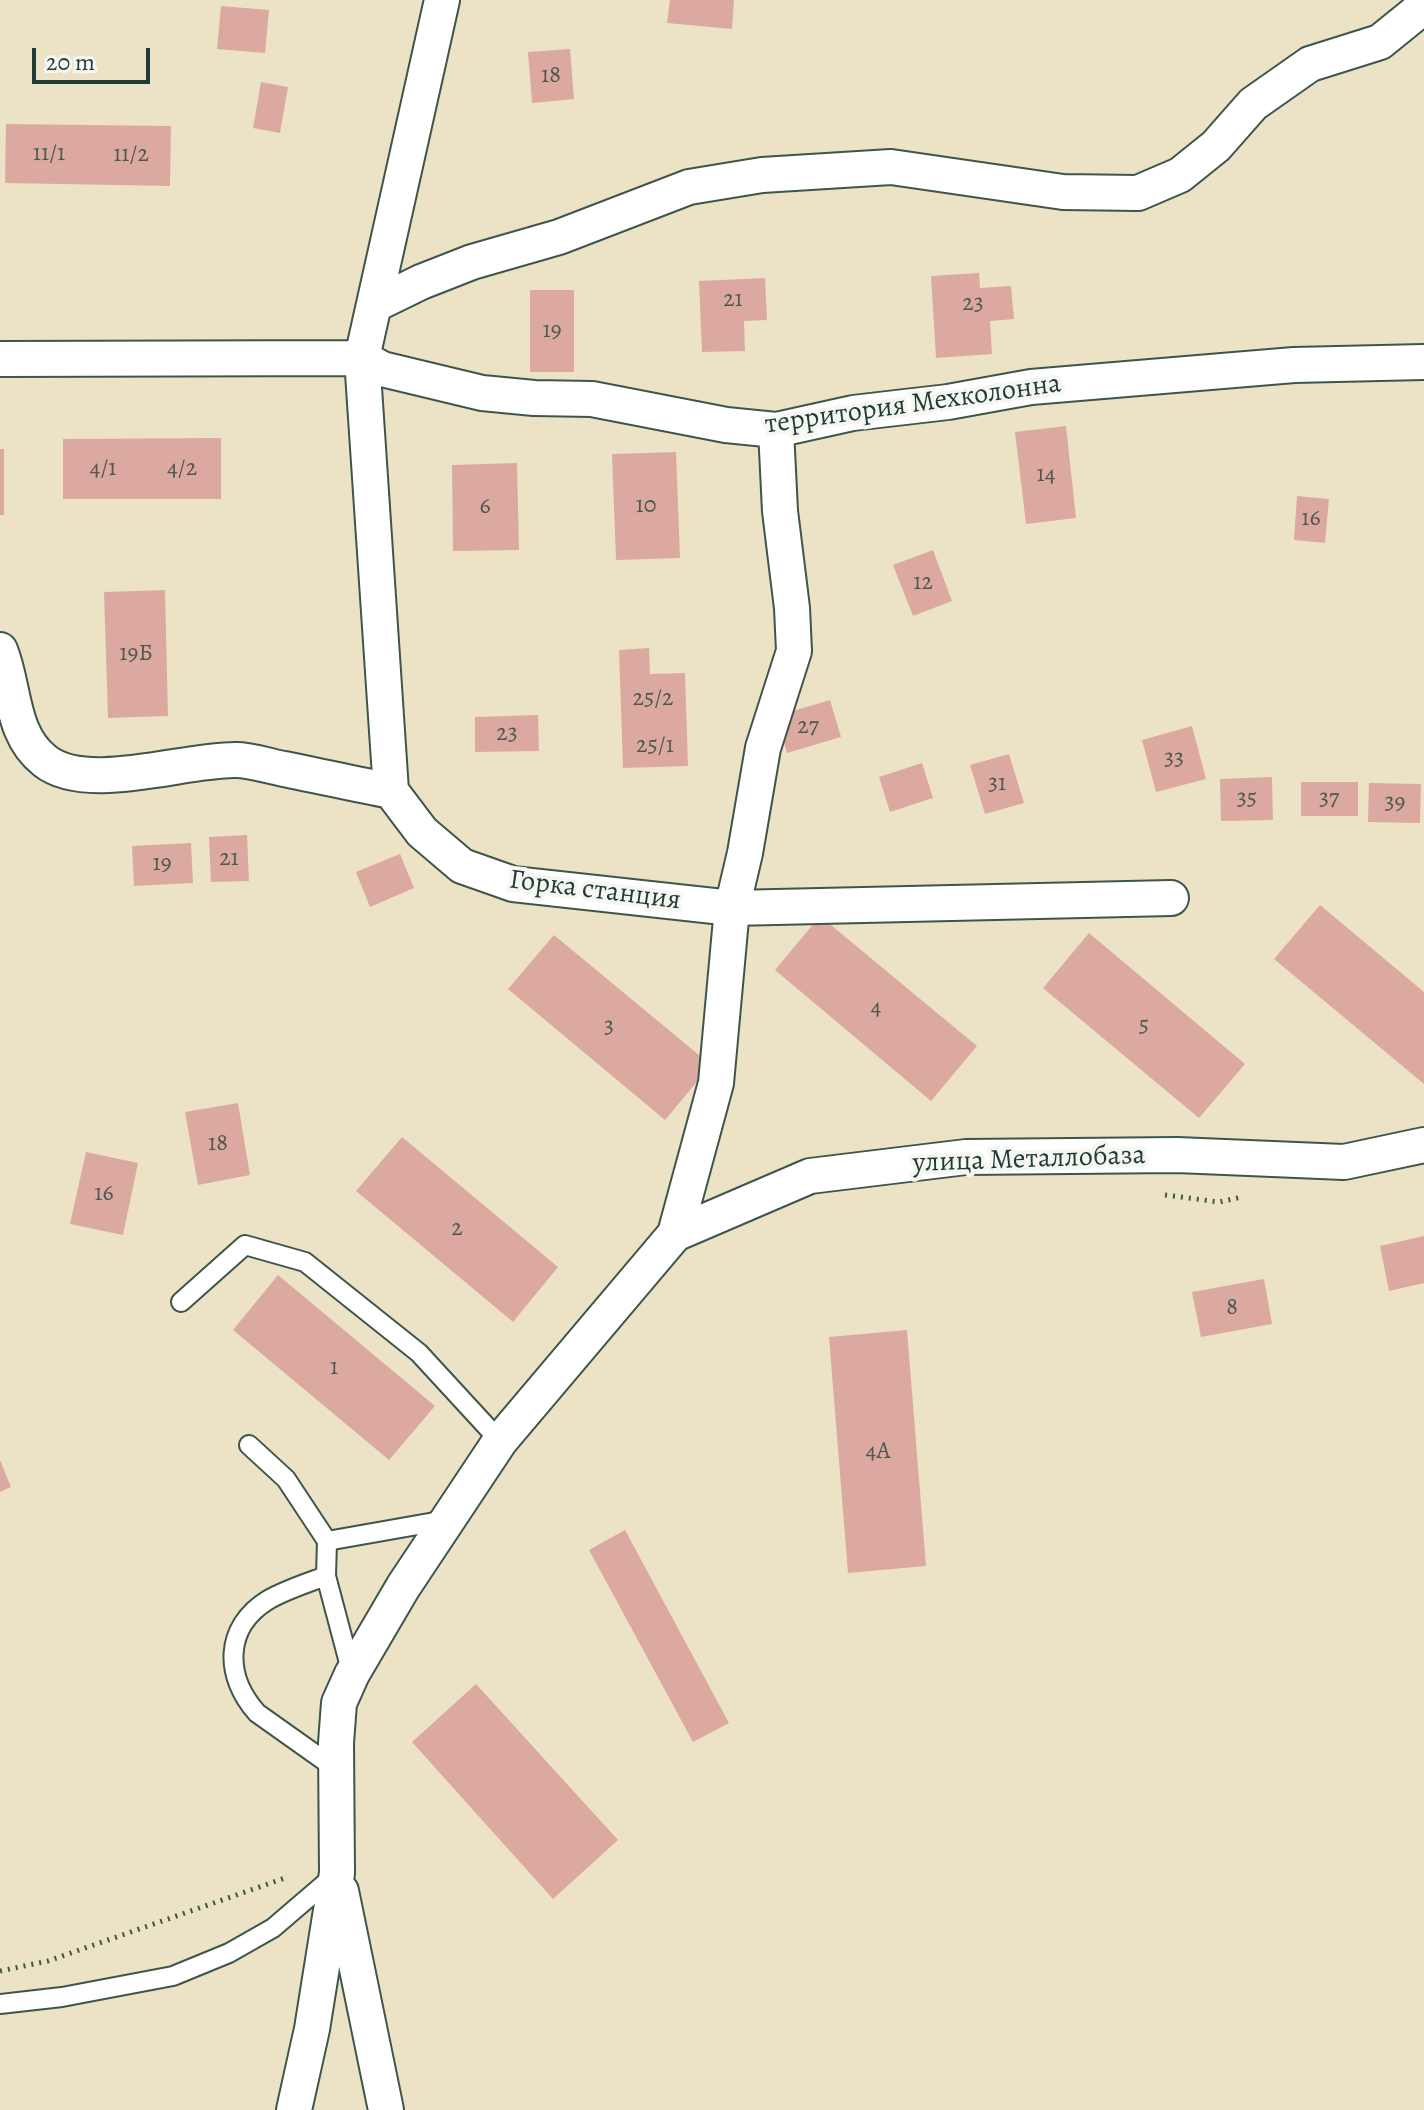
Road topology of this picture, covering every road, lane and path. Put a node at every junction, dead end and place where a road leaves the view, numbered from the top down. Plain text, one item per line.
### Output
1 (442, 0) edge
2 (1424, 0) edge
3 (374, 305) junction
4 (362, 358) junction
5 (0, 359) edge
6 (1424, 362) edge
7 (776, 430) junction
8 (0, 650) edge
9 (391, 791) junction
10 (1171, 898) dead end
11 (732, 908) junction
12 (1424, 1145) edge
13 (1157, 1194) dead end
14 (1248, 1196) dead end
15 (675, 1234) junction
16 (181, 1302) dead end
17 (500, 1441) junction
18 (249, 1445) dead end
19 (447, 1520) junction
20 (327, 1541) junction
21 (326, 1576) junction
22 (352, 1674) junction
23 (336, 1769) junction
24 (337, 1873) junction
25 (292, 1875) dead end
26 (0, 1971) edge
27 (0, 2004) edge
28 (294, 2110) edge
29 (386, 2110) edge

1 - 3 street
2 - 3 street
3 - 4 street
4 - 5 street
4 - 7 street, территория Мехколонна
4 - 9 street
6 - 7 street, территория Мехколонна
7 - 11 street
8 - 9 street
9 - 11 street, Горка станция
10 - 11 street, Горка станция
11 - 15 street
12 - 15 street, улица Металлобаза
13 - 14 path
15 - 17 street, улица Металлобаза
16 - 17 lane
17 - 19 street, улица Металлобаза
18 - 20 lane
19 - 20 lane
19 - 22 street, улица Металлобаза
20 - 21 lane
21 - 22 lane
21 - 23 lane
22 - 23 street, улица Металлобаза
23 - 24 street, улица Металлобаза
24 - 27 lane
24 - 28 street
24 - 29 street
25 - 26 path

